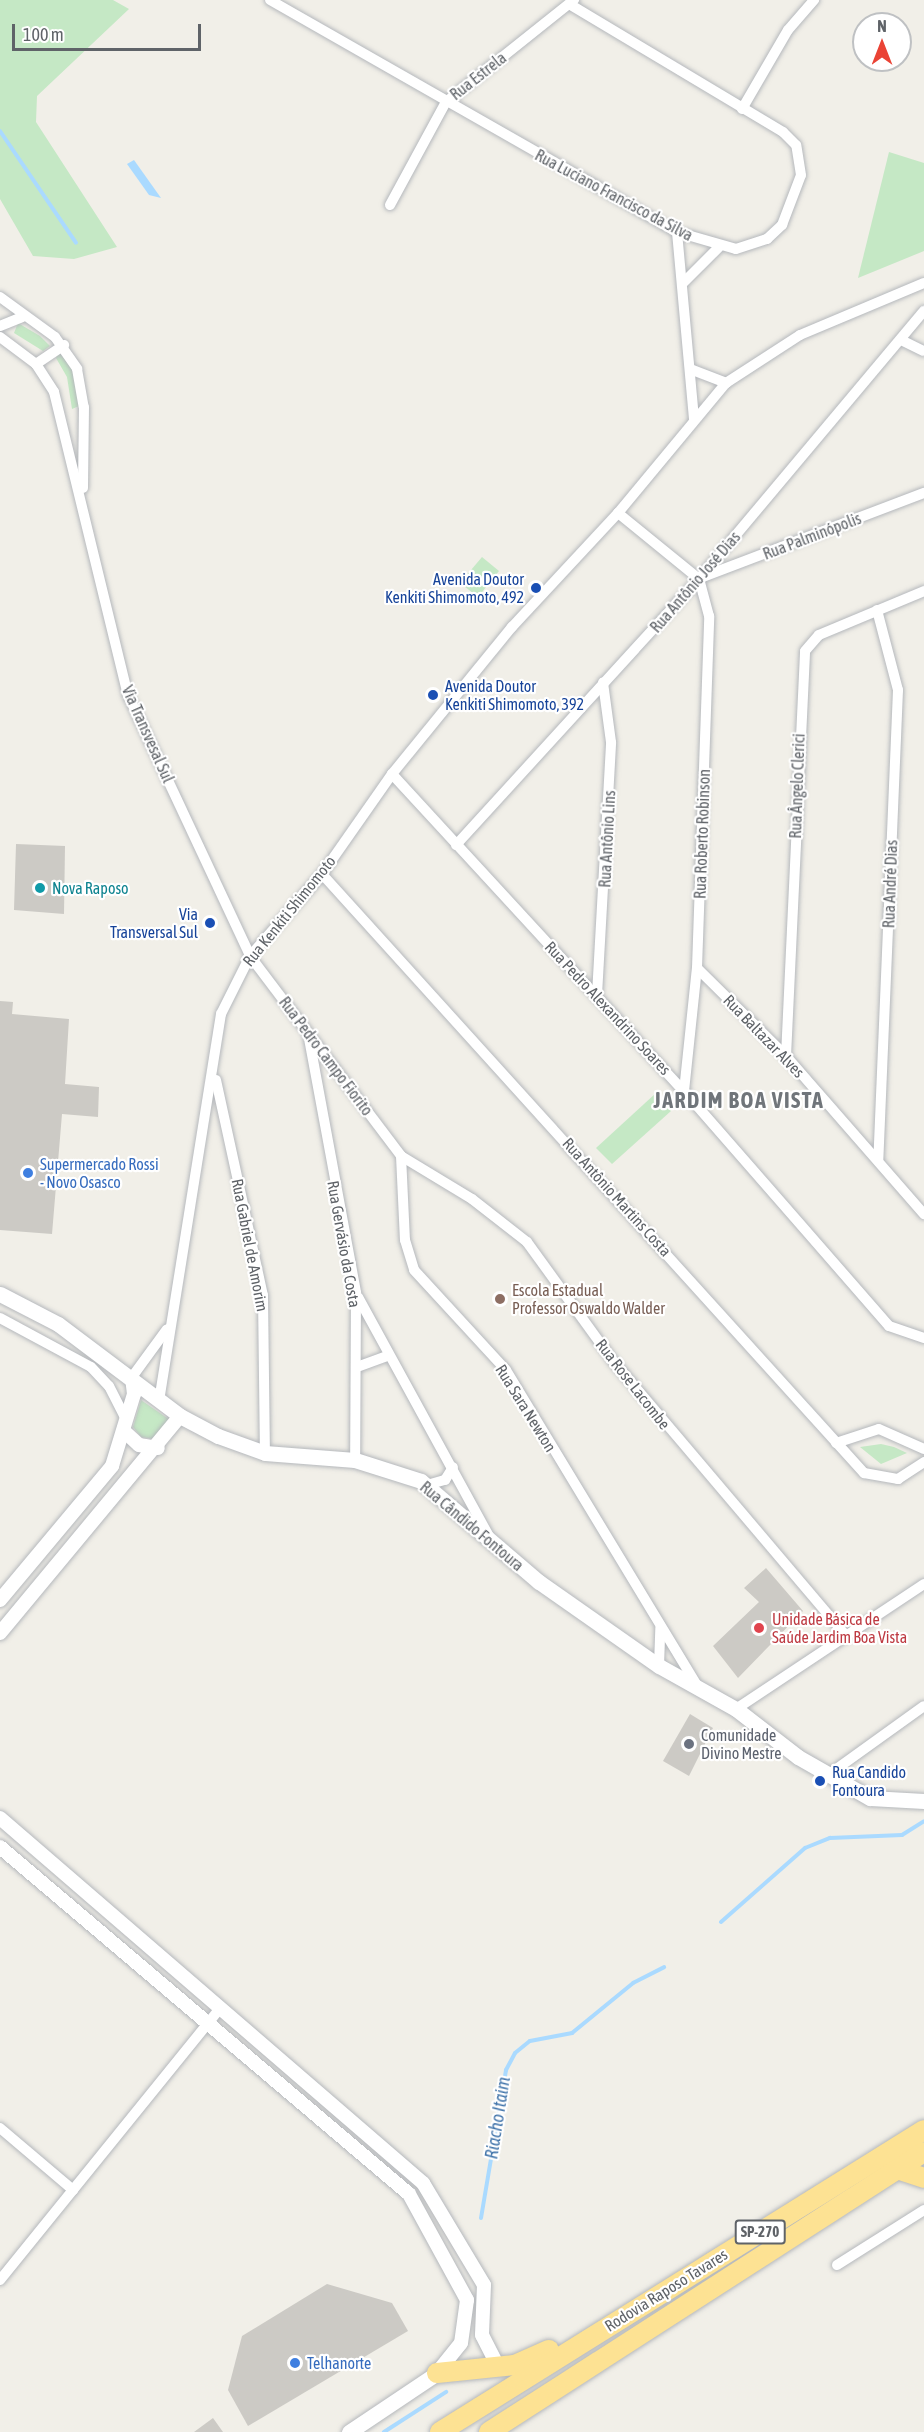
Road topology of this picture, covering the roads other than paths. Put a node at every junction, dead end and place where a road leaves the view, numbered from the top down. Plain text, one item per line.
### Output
1 (270, 0) edge
2 (814, 0) edge
3 (572, 2) edge
4 (446, 102) junction
5 (742, 109) junction
6 (390, 205) dead end
7 (677, 232) junction
8 (719, 247) junction
9 (684, 282) junction
10 (924, 283) edge
11 (0, 297) edge
12 (924, 311) edge
13 (22, 317) junction
14 (0, 326) edge
15 (0, 337) edge
16 (901, 340) junction
17 (63, 345) junction
18 (924, 351) edge
19 (36, 364) junction
20 (690, 369) junction
21 (726, 383) junction
22 (694, 420) junction
23 (924, 493) edge
24 (83, 501) junction
25 (618, 513) junction
26 (699, 579) junction
27 (924, 591) edge
28 (877, 610) junction
29 (603, 683) junction
30 (392, 774) junction
31 (456, 845) junction
32 (322, 874) junction
33 (250, 956) junction
34 (698, 968) junction
35 (597, 995) junction
36 (307, 1030) junction
37 (786, 1056) junction
38 (215, 1074) junction
39 (684, 1091) junction
40 (401, 1156) junction
41 (878, 1160) junction
42 (924, 1214) edge
43 (356, 1293) junction
44 (0, 1294) edge
45 (0, 1318) edge
46 (167, 1329) junction
47 (924, 1338) edge
48 (387, 1356) junction
49 (357, 1367) junction
50 (132, 1377) junction
51 (159, 1401) junction
52 (180, 1416) junction
53 (125, 1426) junction
54 (836, 1443) junction
55 (158, 1448) junction
56 (924, 1449) edge
57 (265, 1453) junction
58 (355, 1460) junction
59 (924, 1462) edge
60 (453, 1467) junction
61 (427, 1485) junction
62 (493, 1544) junction
63 (924, 1584) edge
64 (0, 1600) edge
65 (660, 1628) junction
66 (0, 1633) edge
67 (847, 1636) junction
68 (659, 1666) junction
69 (697, 1686) junction
70 (924, 1706) edge
71 (736, 1709) junction
72 (828, 1775) junction
73 (924, 1801) edge
74 (0, 1818) edge
75 (0, 1847) edge
76 (135, 1936) junction
77 (123, 1952) junction
78 (220, 2008) junction
79 (208, 2023) junction
80 (356, 2123) junction
81 (0, 2128) edge
82 (924, 2130) edge
83 (342, 2136) junction
84 (924, 2152) edge
85 (897, 2169) junction
86 (924, 2178) edge
87 (73, 2190) junction
88 (924, 2210) edge
89 (837, 2265) dead end
90 (0, 2280) edge
91 (486, 2304) junction
92 (468, 2311) junction
93 (596, 2333) junction
94 (498, 2366) junction
95 (437, 2373) junction
96 (550, 2397) junction
97 (349, 2432) edge
98 (440, 2432) edge
99 (489, 2432) edge
100 (521, 2432) edge

1 - 4 street, Rua Luciano Francisco da Silva
2 - 5 street
3 - 4 street, Rua Estrela
3 - 5 street, Rua Luciano Francisco da Silva
4 - 6 street, Rua Estrela
4 - 7 street, Rua Luciano Francisco da Silva
5 - 8 street, Rua Luciano Francisco da Silva
7 - 8 street, Rua Luciano Francisco da Silva
7 - 9 street
8 - 9 street
9 - 20 street
10 - 21 street, Rua Kenkiti Shimomoto
11 - 13 street
12 - 16 street, Rua Antônio José Dias
13 - 14 street
13 - 17 street
15 - 19 street, Via Transvesal Sul
16 - 18 street
16 - 26 street, Rua Antônio José Dias
17 - 19 street
17 - 24 street, Via Transvesal Sul
19 - 24 street, Via Transvesal Sul
20 - 21 street
20 - 22 street
21 - 22 street, Rua Kenkiti Shimomoto
22 - 25 street, Rua Kenkiti Shimomoto
23 - 26 street, Rua Palminópolis
24 - 33 street, Via Transvesal Sul
25 - 26 street
25 - 30 street, Rua Kenkiti Shimomoto
26 - 29 street, Rua Antônio José Dias
26 - 34 street, Rua Roberto Robinson
27 - 28 street, Rua Ângelo Clerici
28 - 37 street, Rua Ângelo Clerici
28 - 41 street, Rua André Dias
29 - 31 street, Rua Antônio José Dias
29 - 35 street, Rua Antônio Lins
30 - 31 street, Rua Pedro Alexandrino Soares
30 - 32 street, Rua Kenkiti Shimomoto
31 - 35 street, Rua Pedro Alexandrino Soares
32 - 33 street, Rua Kenkiti Shimomoto
32 - 54 street, Rua Antônio Martins Costa
33 - 36 street, Rua Pedro Campo Fiorito
33 - 38 street, Rua Kenkiti Shimomoto
34 - 37 street, Rua Baltazar Alves
34 - 39 street, Rua Roberto Robinson
35 - 39 street, Rua Pedro Alexandrino Soares
36 - 40 street, Rua Pedro Campo Fiorito
36 - 43 street, Rua Gervásio da Costa
37 - 41 street, Rua Baltazar Alves
38 - 46 street, Rua Kenkiti Shimomoto
38 - 57 street, Rua Gabriel de Amorim
39 - 47 street, Rua Pedro Alexandrino Soares
40 - 65 street, Rua Sara Newton
40 - 67 street, Rua Rose Lacombe
41 - 42 street, Rua Baltazar Alves
43 - 48 street
43 - 49 street, Rua Gervásio da Costa
44 - 50 main road, Rua Cândido Fontoura
45 - 53 street
46 - 50 street, Rua Kenkiti Shimomoto
46 - 51 street, Rua Kenkiti Shimomoto
48 - 49 street
48 - 60 street
49 - 58 street, Rua Gervásio da Costa
50 - 51 main road, Rua Cândido Fontoura
50 - 53 street
51 - 52 main road, Rua Cândido Fontoura
52 - 55 street
52 - 57 main road, Rua Cândido Fontoura
53 - 55 street
53 - 64 street
54 - 56 street
54 - 59 street, Rua Antônio Martins Costa
55 - 66 street
57 - 58 main road, Rua Cândido Fontoura
58 - 61 main road, Rua Cândido Fontoura
60 - 61 street
60 - 62 street
61 - 62 main road, Rua Cândido Fontoura
62 - 68 main road, Rua Cândido Fontoura
63 - 67 street
65 - 68 street
65 - 69 street, Rua Sara Newton
67 - 71 street
68 - 69 main road, Rua Cândido Fontoura
69 - 71 main road, Rua Cândido Fontoura
70 - 72 street
71 - 72 main road, Rua Cândido Fontoura
72 - 73 main road, Rua Cândido Fontoura
74 - 76 street
75 - 77 street
76 - 77 street
76 - 78 street
77 - 79 street
78 - 79 street
78 - 80 street
79 - 83 street
79 - 87 street
80 - 83 street
80 - 91 street
81 - 87 street
82 - 93 highway, Rodovia Raposo Tavares / SP-270
83 - 92 street
84 - 85 highway, Rodovia Raposo Tavares / SP-270
85 - 86 highway
85 - 96 highway, Rodovia Raposo Tavares / SP-270
87 - 90 street
88 - 89 street
91 - 92 street
91 - 94 street
92 - 95 street
93 - 94 highway
93 - 98 highway, Rodovia Raposo Tavares / SP-270
94 - 95 highway
95 - 97 main road
96 - 99 highway, Rodovia Raposo Tavares / SP-270
96 - 100 highway

